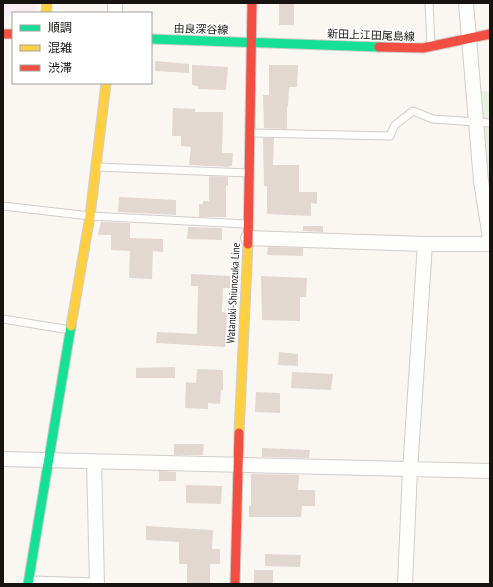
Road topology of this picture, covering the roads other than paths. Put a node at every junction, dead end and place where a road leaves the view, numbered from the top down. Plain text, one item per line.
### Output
1 (246, 3) edge
2 (252, 3) edge
3 (430, 3) edge
4 (466, 3) edge
5 (490, 34) edge
6 (152, 39) edge
7 (470, 39) junction
8 (250, 43) junction
9 (431, 47) junction
10 (106, 84) edge
11 (476, 122) junction
12 (490, 123) edge
13 (249, 133) junction
14 (95, 167) junction
15 (249, 173) junction
16 (3, 206) edge
17 (90, 216) junction
18 (248, 231) junction
19 (490, 238) edge
20 (425, 244) junction
21 (490, 244) edge
22 (3, 318) edge
23 (70, 330) junction
24 (3, 459) edge
25 (48, 461) junction
26 (94, 461) junction
27 (237, 466) junction
28 (410, 470) junction
29 (490, 471) edge
30 (28, 582) edge
31 (99, 583) edge
32 (235, 584) edge
33 (405, 584) edge

1 - 2 lane
2 - 8 main road, Watanuki-Shiunozuka Line
3 - 9 lane
4 - 7 street
5 - 7 main road, 新田上江田尾島線
6 - 8 main road, 由良深谷線
7 - 9 main road, 新田上江田尾島線
7 - 11 street
8 - 9 main road, 新田上江田尾島線
8 - 13 main road, Watanuki-Shiunozuka Line
10 - 14 main road
11 - 12 lane
11 - 13 lane
11 - 19 street
13 - 15 main road, Watanuki-Shiunozuka Line
14 - 15 lane
14 - 17 main road
15 - 18 main road, Watanuki-Shiunozuka Line
16 - 17 lane
17 - 18 lane
17 - 23 main road
18 - 20 street
18 - 27 main road, Watanuki-Shiunozuka Line
20 - 21 street
20 - 28 street
22 - 23 lane
23 - 25 main road
24 - 25 street
25 - 26 street
25 - 30 main road
26 - 27 street
26 - 31 street
27 - 28 street
27 - 32 main road, Watanuki-Shiunozuka Line
28 - 29 street
28 - 33 street
30 - 31 lane

